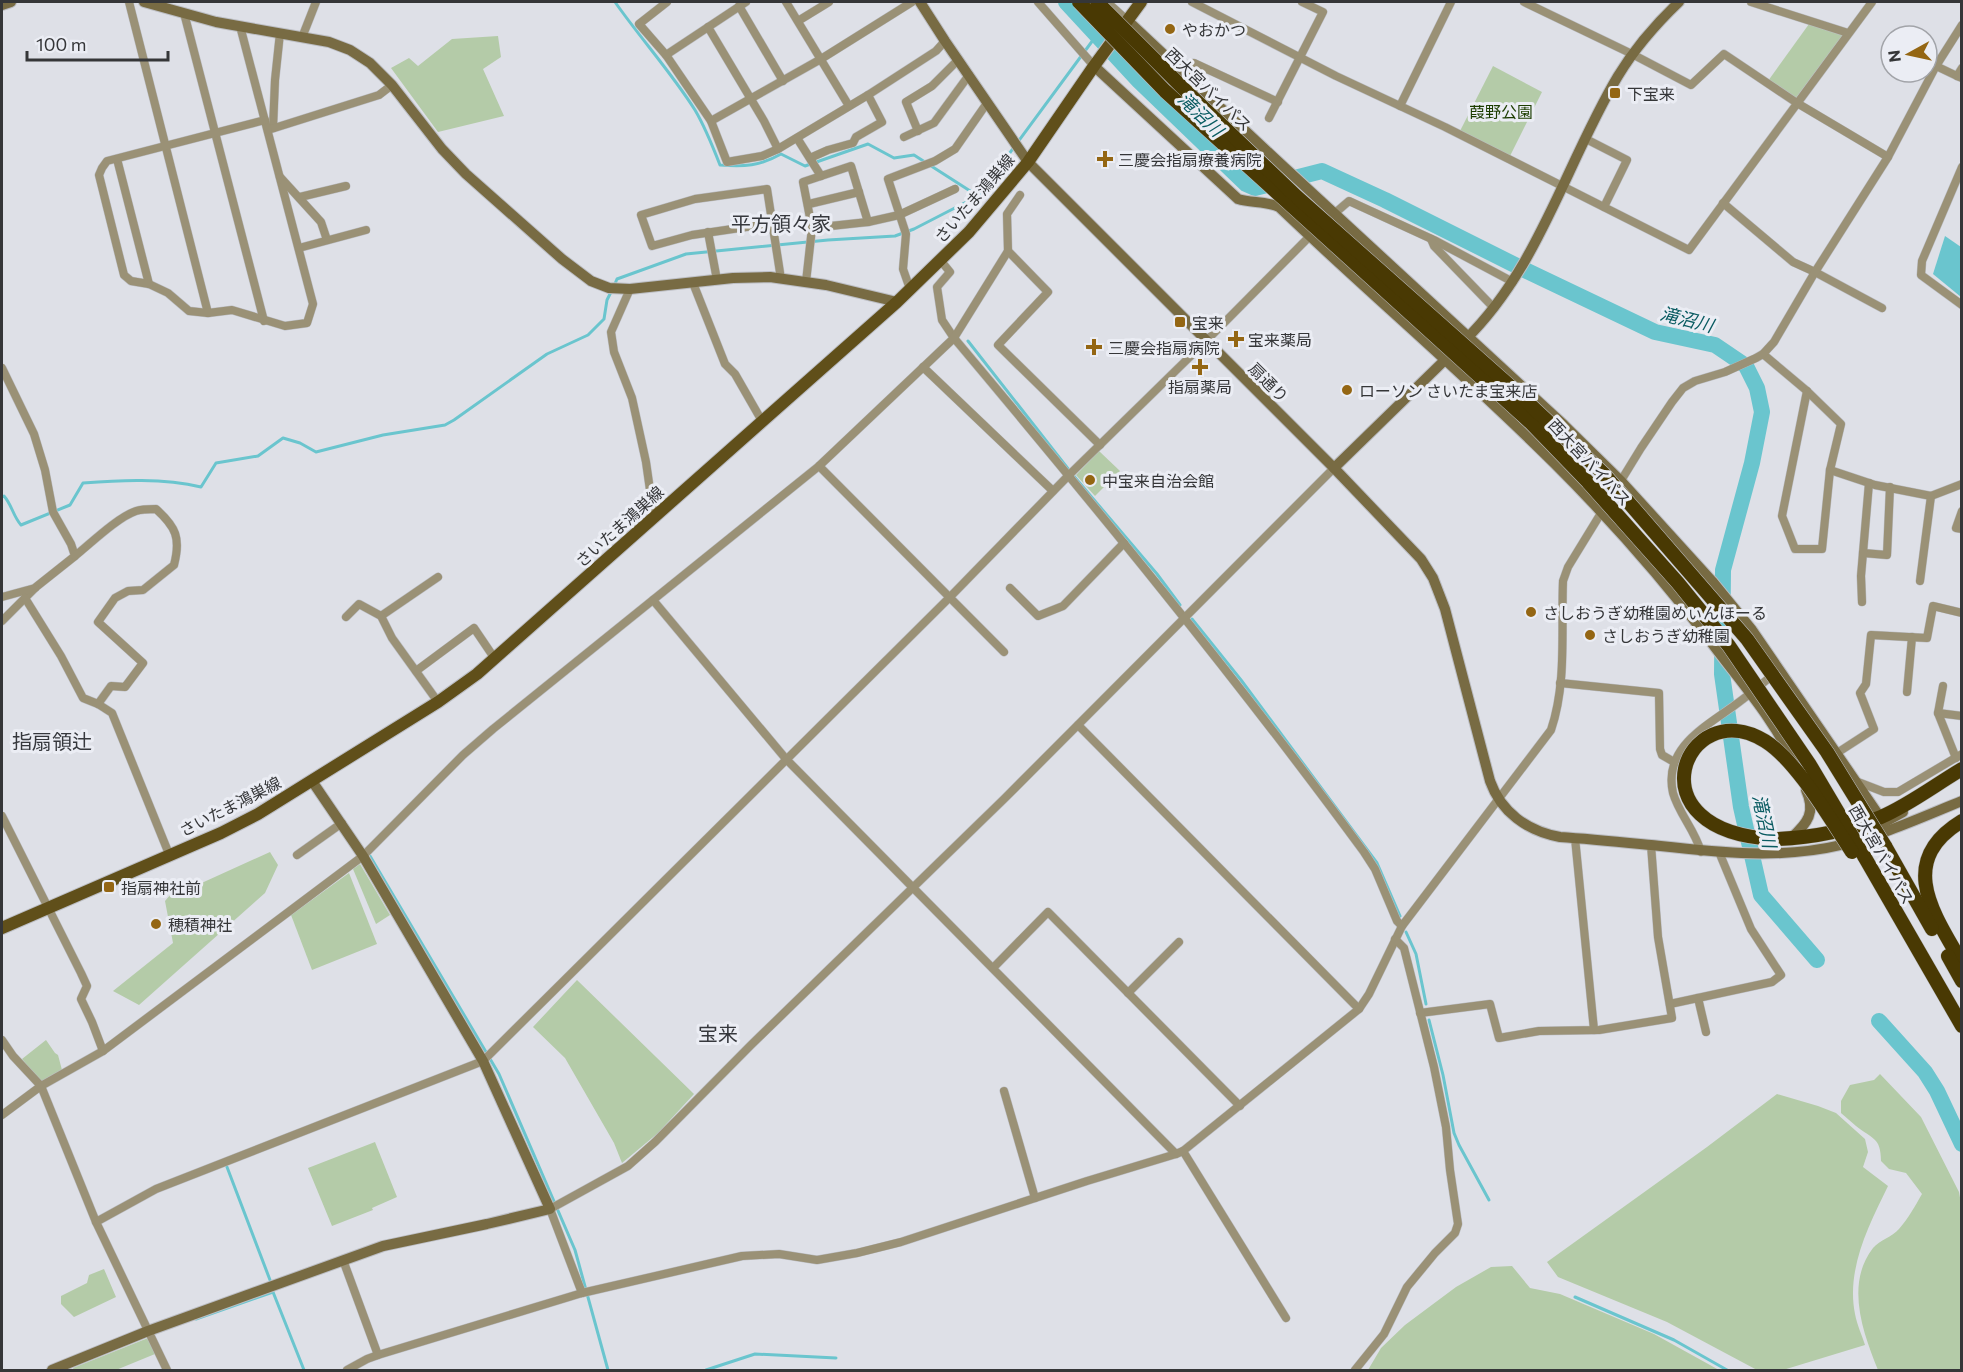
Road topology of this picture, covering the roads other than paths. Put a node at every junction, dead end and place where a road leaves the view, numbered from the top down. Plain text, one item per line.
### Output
1 (11, 2) edge
2 (129, 2) edge
3 (144, 2) edge
4 (316, 2) edge
5 (667, 2) edge
6 (786, 2) edge
7 (829, 2) edge
8 (912, 2) edge
9 (920, 2) edge
10 (1038, 2) edge
11 (1080, 2) edge
12 (1097, 2) edge
13 (1107, 2) edge
14 (1141, 2) edge
15 (1192, 2) edge
16 (1302, 2) edge
17 (1451, 2) edge
18 (1524, 2) edge
19 (1679, 2) edge
20 (1751, 2) edge
21 (1872, 2) edge
22 (742, 4) edge
23 (2, 5) edge
24 (184, 13) junction
25 (798, 21) junction
26 (1128, 21) junction
27 (1962, 25) edge
28 (240, 26) junction
29 (708, 27) junction
30 (280, 33) junction
31 (1848, 33) junction
32 (303, 35) junction
33 (945, 41) junction
34 (1632, 54) junction
35 (666, 55) junction
36 (1300, 56) junction
37 (821, 59) junction
38 (958, 60) junction
39 (1939, 61) edge
40 (1096, 63) junction
41 (1939, 67) edge
42 (1182, 73) junction
43 (1960, 74) edge
44 (969, 75) junction
45 (783, 81) junction
46 (1927, 84) edge
47 (392, 85) junction
48 (868, 95) junction
49 (752, 100) junction
50 (1278, 102) junction
51 (987, 103) junction
52 (1797, 103) junction
53 (849, 106) junction
54 (1400, 106) junction
55 (1269, 118) dead end
56 (265, 120) junction
57 (711, 122) junction
58 (270, 129) junction
59 (918, 131) junction
60 (214, 132) junction
61 (904, 137) dead end
62 (797, 138) junction
63 (1586, 139) junction
64 (165, 145) junction
65 (778, 149) junction
66 (1888, 157) junction
67 (810, 158) junction
68 (117, 159) junction
69 (1028, 162) junction
70 (1962, 167) edge
71 (821, 176) junction
72 (280, 177) junction
73 (346, 186) dead end
74 (1562, 186) junction
75 (955, 189) dead end
76 (859, 192) junction
77 (1020, 195) dead end
78 (300, 197) junction
79 (1723, 203) junction
80 (809, 204) junction
81 (1604, 207) junction
82 (1335, 213) junction
83 (899, 215) junction
84 (868, 222) junction
85 (773, 224) junction
86 (812, 228) junction
87 (366, 230) dead end
88 (708, 232) junction
89 (1310, 236) junction
90 (1431, 239) junction
91 (327, 240) junction
92 (299, 248) junction
93 (1008, 251) junction
94 (941, 261) junction
95 (1815, 272) junction
96 (781, 279) junction
97 (1515, 279) junction
98 (717, 280) junction
99 (806, 282) junction
100 (693, 283) junction
101 (149, 284) junction
102 (630, 289) junction
103 (910, 289) junction
104 (897, 302) junction
105 (1962, 305) edge
106 (1494, 308) junction
107 (1882, 308) dead end
108 (208, 313) junction
109 (264, 321) junction
110 (1469, 337) junction
111 (954, 338) junction
112 (1207, 340) junction
113 (1759, 356) junction
114 (1445, 360) junction
115 (923, 367) junction
116 (2, 368) edge
117 (1807, 391) junction
118 (762, 421) junction
119 (1100, 445) junction
120 (819, 466) junction
121 (1334, 468) junction
122 (1830, 470) junction
123 (1069, 475) junction
124 (1621, 481) junction
125 (1869, 483) junction
126 (1962, 484) edge
127 (1890, 488) junction
128 (1053, 491) junction
129 (1931, 495) junction
130 (1962, 512) edge
131 (1602, 513) junction
132 (654, 518) junction
133 (1962, 529) edge
134 (1124, 543) junction
135 (1863, 553) junction
136 (75, 556) junction
137 (438, 578) dead end
138 (1920, 581) dead end
139 (36, 587) junction
140 (1010, 588) dead end
141 (2, 597) edge
142 (25, 598) junction
143 (949, 598) junction
144 (653, 600) junction
145 (1863, 602) dead end
146 (1962, 613) edge
147 (381, 616) junction
148 (346, 617) dead end
149 (1185, 617) junction
150 (2, 621) edge
151 (1912, 637) junction
152 (1004, 652) dead end
153 (495, 659) junction
154 (1780, 669) junction
155 (416, 671) junction
156 (1560, 683) junction
157 (1943, 686) dead end
158 (1907, 692) dead end
159 (1746, 697) junction
160 (438, 702) junction
161 (98, 704) junction
162 (1938, 713) junction
163 (1962, 716) edge
164 (1078, 725) junction
165 (1837, 753) junction
166 (786, 759) junction
167 (1674, 762) junction
168 (1960, 763) edge
169 (312, 781) junction
170 (1857, 781) junction
171 (1499, 799) junction
172 (1962, 801) edge
173 (2, 816) edge
174 (1880, 817) junction
175 (1962, 821) edge
176 (342, 823) junction
177 (1575, 838) junction
178 (1791, 838) junction
179 (1651, 845) junction
180 (1825, 848) junction
181 (1701, 852) junction
182 (1719, 852) junction
183 (169, 854) junction
184 (297, 855) dead end
185 (363, 856) junction
186 (1861, 859) junction
187 (914, 888) junction
188 (48, 907) junction
189 (1934, 924) junction
190 (1402, 926) junction
191 (2, 928) edge
192 (1395, 939) junction
193 (1179, 942) dead end
194 (1962, 963) edge
195 (993, 968) junction
196 (1962, 981) edge
197 (1128, 993) junction
198 (1698, 998) junction
199 (1670, 1004) junction
200 (1359, 1009) junction
201 (1420, 1013) junction
202 (1962, 1026) edge
203 (1594, 1030) junction
204 (1706, 1032) dead end
205 (2, 1044) edge
206 (103, 1051) junction
207 (483, 1061) junction
208 (41, 1086) junction
209 (1004, 1091) dead end
210 (1240, 1106) junction
211 (2, 1115) edge
212 (1180, 1153) junction
213 (1035, 1198) junction
214 (550, 1209) junction
215 (96, 1222) junction
216 (343, 1260) junction
217 (582, 1293) junction
218 (1286, 1318) dead end
219 (148, 1331) junction
220 (378, 1355) junction
221 (52, 1371) edge
222 (167, 1371) edge
223 (347, 1371) edge
224 (1355, 1371) edge

1 - 23 street
2 - 64 street
3 - 24 street
4 - 32 street
5 - 35 street
6 - 25 street
7 - 25 street
8 - 37 street
9 - 33 street, 扇通り
10 - 40 street
11 - 186 highway, 西大宮バイパス, bridge
12 - 189 highway, 西大宮バイパス, bridge
13 - 26 street
14 - 26 main road, さいたま鴻巣線
15 - 36 street
16 - 36 street
17 - 54 street
18 - 34 street
19 - 34 street
20 - 31 street
21 - 31 street
22 - 29 street
22 - 45 street
24 - 28 street
24 - 60 street
25 - 37 street
26 - 40 main road, さいたま鴻巣線
26 - 42 street
27 - 39 street
28 - 30 street
28 - 56 street
29 - 35 street
29 - 49 street
30 - 32 street
30 - 58 street
31 - 52 street
32 - 47 street
33 - 38 street, 扇通り
33 - 48 street
34 - 52 street
34 - 63 street
35 - 57 street
36 - 50 street
36 - 54 street
37 - 45 street
37 - 53 street
38 - 44 street, 扇通り
38 - 59 street
40 - 69 main road, さいたま鴻巣線
40 - 89 street
41 - 43 street
42 - 50 street
42 - 82 street
44 - 51 street, 扇通り
44 - 59 street
45 - 49 street
46 - 66 street
47 - 58 street
47 - 102 street
48 - 53 street
48 - 67 street
49 - 57 street
49 - 65 street
50 - 55 street
51 - 69 street, 扇通り
51 - 83 street
52 - 66 street
52 - 79 street
53 - 62 street
54 - 74 street
56 - 58 street
56 - 60 street
57 - 65 street
58 - 72 street
59 - 61 street
60 - 64 street
60 - 109 street
62 - 65 street
62 - 67 street
63 - 74 street
63 - 81 street
64 - 68 street
64 - 108 street
66 - 95 street
67 - 71 street
68 - 101 street
68 - 101 street
69 - 94 main road, さいたま鴻巣線
69 - 112 street, 扇通り
70 - 105 street
71 - 76 street
71 - 80 street
72 - 78 street
72 - 92 street
73 - 78 street
74 - 81 street
74 - 97 street
75 - 83 street
76 - 80 street
76 - 84 street
77 - 93 street
78 - 91 street
79 - 81 street
79 - 95 street
80 - 86 street
82 - 90 street
82 - 110 street
83 - 84 street
83 - 103 street
84 - 86 street
85 - 88 street
85 - 88 street
85 - 96 street
86 - 99 street
87 - 91 street
88 - 98 street
89 - 112 street
89 - 114 street
90 - 97 street
90 - 106 street
91 - 92 street
92 - 109 street
93 - 111 street
93 - 119 street
94 - 103 main road, さいたま鴻巣線
94 - 111 street
95 - 107 street
95 - 113 street
96 - 98 street
96 - 99 street
97 - 106 street
98 - 100 street
99 - 104 street
100 - 102 street
100 - 118 street
101 - 108 street
102 - 132 street
103 - 104 main road, さいたま鴻巣線
104 - 118 main road, さいたま鴻巣線
106 - 110 street
108 - 109 street
110 - 114 street
110 - 124 street
111 - 115 street
111 - 123 street
112 - 119 street
112 - 121 street, 扇通り
113 - 117 street
113 - 124 street
114 - 121 street
114 - 131 street
115 - 120 street
115 - 128 street
116 - 136 street
117 - 122 street
117 - 122 street
118 - 132 main road, さいたま鴻巣線
119 - 123 street
120 - 143 street
120 - 144 street
121 - 149 street
121 - 171 street, 扇通り
122 - 125 street
123 - 128 street
123 - 134 street
124 - 131 street
124 - 154 street
125 - 127 street
125 - 135 street
126 - 129 street
127 - 129 street
127 - 135 street
128 - 143 street
129 - 138 street
130 - 133 street
131 - 156 street
131 - 159 street
132 - 153 main road, さいたま鴻巣線
134 - 140 street
134 - 149 street
135 - 145 street
136 - 139 street
136 - 161 street
137 - 147 street
139 - 141 street
139 - 142 street
142 - 150 street
142 - 161 street
143 - 152 street
143 - 166 street
144 - 166 street
144 - 185 street
146 - 151 street
147 - 148 street
147 - 155 street
149 - 164 street
149 - 190 street
151 - 158 street
151 - 165 street
153 - 155 street
153 - 160 main road, さいたま鴻巣線
154 - 159 street
154 - 165 street
155 - 160 street
156 - 167 street
156 - 171 street
157 - 162 street
159 - 167 street
159 - 178 street
160 - 169 main road, さいたま鴻巣線
161 - 183 street
162 - 163 street
162 - 168 street
164 - 187 street
164 - 200 street
165 - 170 street
166 - 187 street
166 - 207 street
167 - 181 street
168 - 170 street
168 - 174 highway
168 - 180 street
169 - 176 street
169 - 183 main road, さいたま鴻巣線
170 - 174 street
171 - 177 street
171 - 190 street
172 - 180 street
173 - 188 street
174 - 178 highway
175 - 189 highway
176 - 184 street
176 - 185 street
177 - 179 street
177 - 203 street
178 - 186 highway, bridge
179 - 181 street
179 - 199 street
180 - 182 street
181 - 182 street
182 - 198 street
183 - 188 main road, さいたま鴻巣線
185 - 206 street
185 - 207 street
186 - 202 highway, 西大宮バイパス
187 - 195 street
187 - 214 street
188 - 191 main road, さいたま鴻巣線
188 - 206 street
189 - 194 highway
189 - 196 highway
190 - 192 street
192 - 200 street
192 - 201 street
193 - 197 street
195 - 197 street
195 - 212 street
197 - 210 street
198 - 199 street
198 - 204 street
199 - 203 street
200 - 210 street
201 - 203 street
201 - 224 street
205 - 208 street
206 - 208 street
207 - 214 street
207 - 215 street
208 - 211 street
208 - 215 street
209 - 213 street
210 - 212 street
212 - 213 street
212 - 218 street
213 - 217 street
214 - 216 street
214 - 217 street
215 - 219 street
216 - 219 street
216 - 220 street
217 - 220 street
219 - 221 street
219 - 222 street
220 - 223 street

